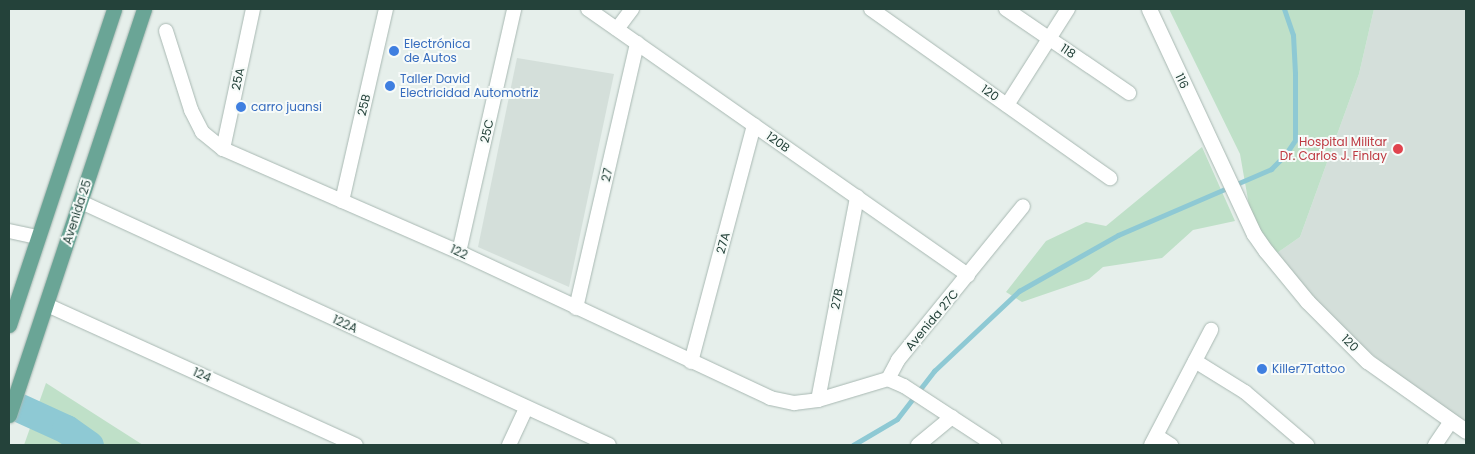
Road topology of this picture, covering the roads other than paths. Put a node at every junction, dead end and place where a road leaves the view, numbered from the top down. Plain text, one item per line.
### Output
1 (114, 9) edge
2 (144, 9) edge
3 (253, 9) edge
4 (386, 9) edge
5 (514, 9) edge
6 (588, 9) edge
7 (632, 9) edge
8 (871, 9) edge
9 (1006, 9) edge
10 (1068, 9) edge
11 (1149, 9) edge
12 (617, 29) junction
13 (166, 31) dead end
14 (1048, 38) junction
15 (637, 43) junction
16 (1129, 93) dead end
17 (1007, 105) junction
18 (754, 125) junction
19 (223, 149) junction
20 (1110, 178) dead end
21 (857, 197) junction
22 (342, 201) junction
23 (81, 202) junction
24 (1023, 206) dead end
25 (9, 231) edge
26 (1254, 234) joint
27 (37, 237) junction
28 (459, 252) junction
29 (968, 275) junction
30 (47, 305) junction
31 (576, 308) junction
32 (9, 325) edge
33 (1211, 330) dead end
34 (1196, 361) junction
35 (691, 362) junction
36 (888, 379) junction
37 (818, 400) junction
38 (526, 409) junction
39 (9, 415) edge
40 (952, 416) junction
41 (1451, 421) junction
42 (1466, 431) edge
43 (1154, 441) edge
44 (356, 445) edge
45 (510, 445) edge
46 (609, 445) edge
47 (918, 445) edge
48 (994, 445) edge
49 (1171, 445) edge
50 (1307, 445) edge
51 (1435, 445) edge

1 - 27 main road
2 - 23 main road, Avenida 25
3 - 19 street, 25A
4 - 22 street, 25B
5 - 28 street, 25C
6 - 12 street, 120B
7 - 12 street
8 - 17 street, 120
9 - 14 street, 118
10 - 14 street
11 - 26 street, 116
12 - 15 street, 120B
13 - 19 street, 122
14 - 16 street, 118
14 - 17 street
15 - 18 street, 120B
15 - 31 street, 27
17 - 20 street, 120
18 - 21 street, 120B
18 - 35 street, 27A
19 - 22 street, 122
21 - 29 street, 120B
21 - 37 street, 27B
22 - 28 street, 122
23 - 30 main road, Avenida 25
23 - 38 street, 122A
24 - 29 street, Avenida 27C
25 - 27 street
26 - 41 street, 120
27 - 32 main road
28 - 31 street, 122
29 - 36 street, Avenida 27C
30 - 39 main road, Avenida 25
30 - 44 street, 124
31 - 35 street, 122
33 - 34 street
34 - 43 street
34 - 50 street
35 - 37 street, 122
36 - 37 street
36 - 40 street
38 - 45 street
38 - 46 street, 122A
40 - 47 street
40 - 48 street
41 - 42 street, 120
41 - 51 street
43 - 49 street

